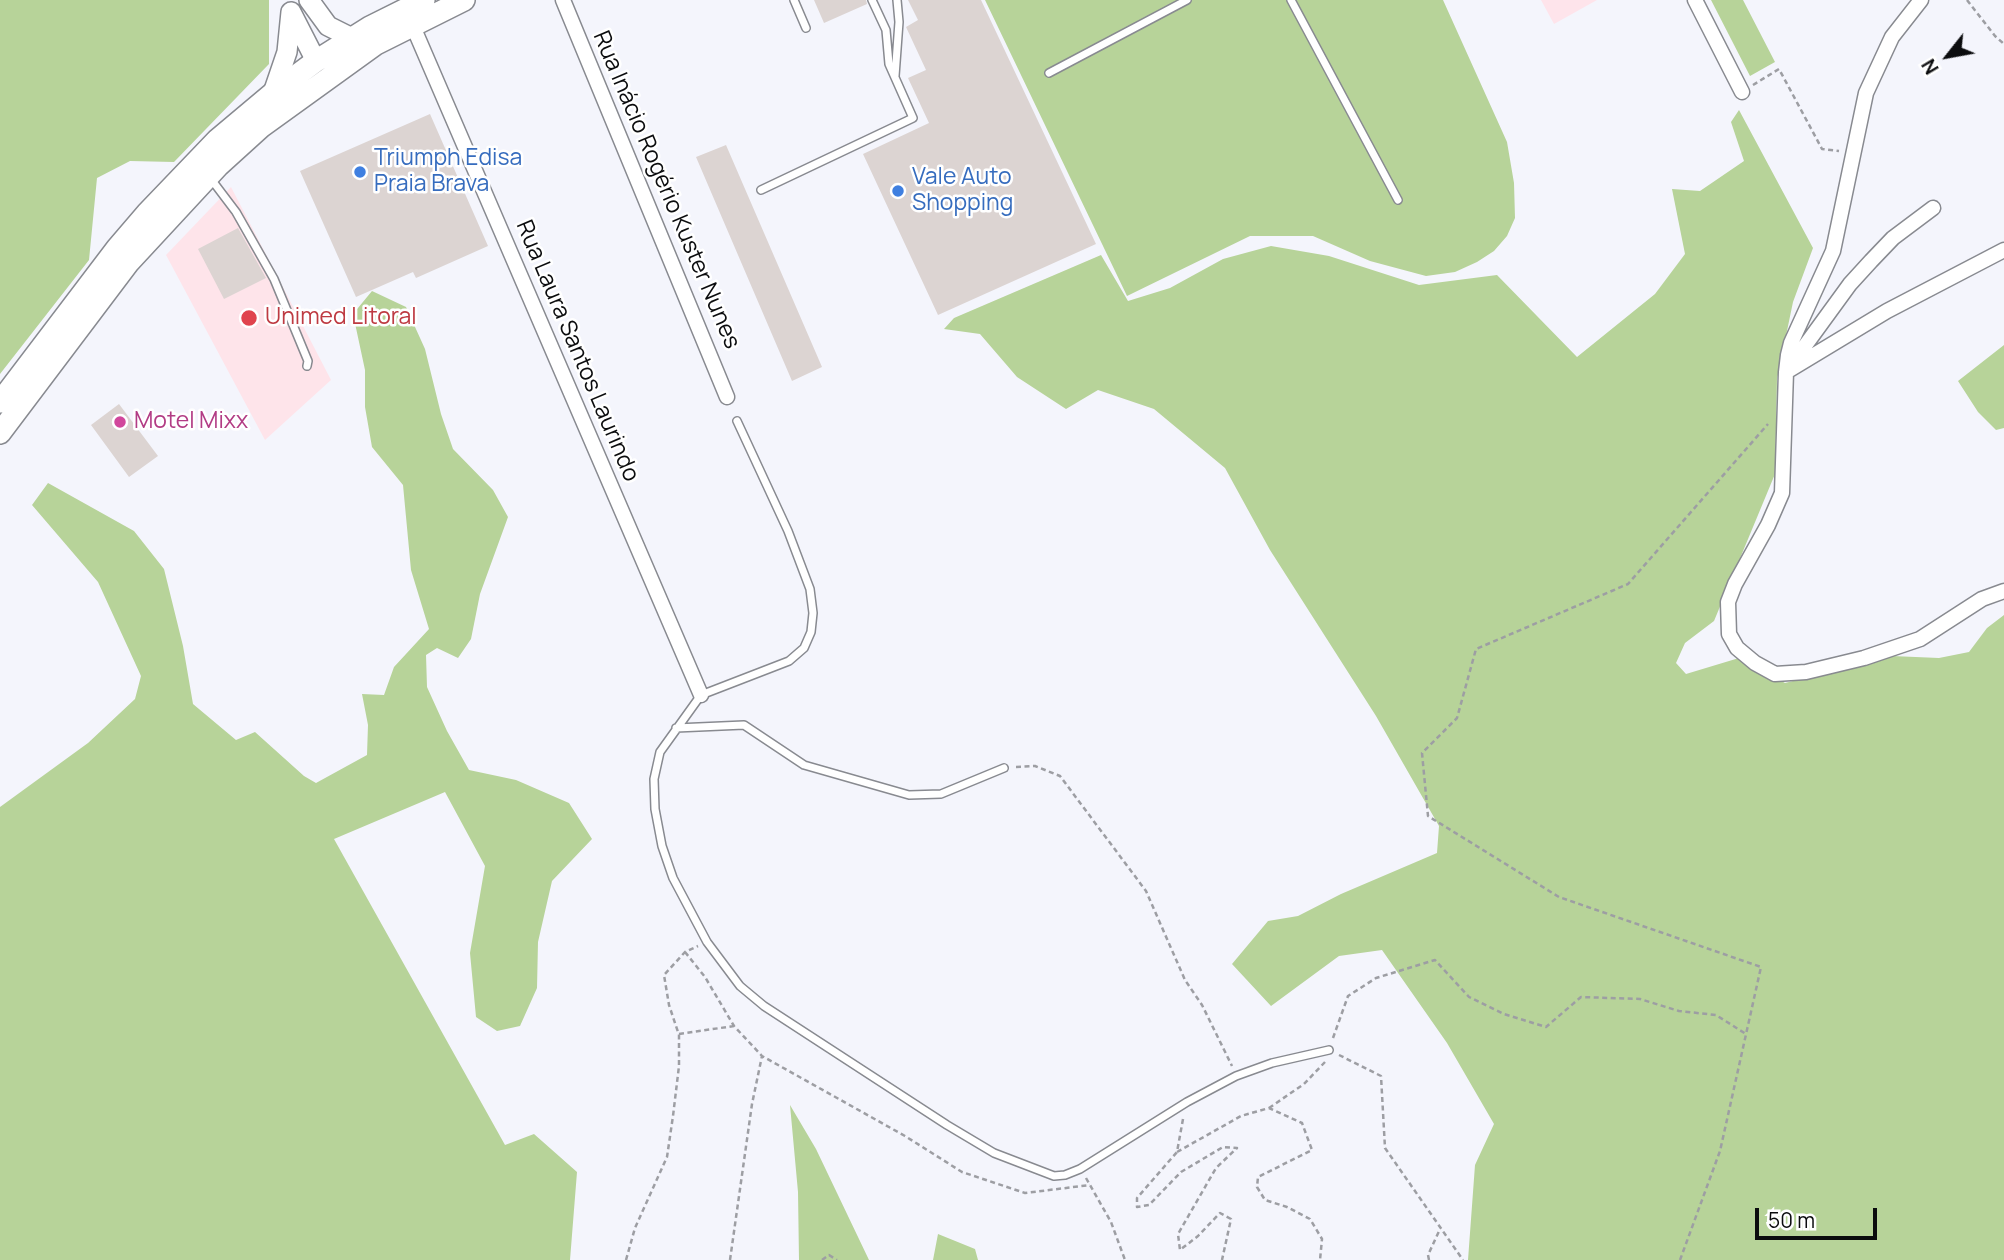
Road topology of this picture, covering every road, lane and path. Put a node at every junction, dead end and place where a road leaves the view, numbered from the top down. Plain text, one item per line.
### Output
1 (309, 0) edge
2 (424, 0) edge
3 (464, 0) edge
4 (562, 0) edge
5 (794, 0) edge
6 (872, 0) edge
7 (897, 0) edge
8 (1187, 0) edge
9 (1292, 0) edge
10 (1695, 0) edge
11 (1921, 0) edge
12 (1967, 0) edge
13 (289, 6) edge
14 (412, 24) junction
15 (806, 28) dead end
16 (898, 36) junction
17 (352, 38) junction
18 (886, 40) junction
19 (2004, 44) edge
20 (316, 61) junction
21 (336, 72) junction
22 (1049, 73) dead end
23 (895, 80) junction
24 (1742, 92) joint
25 (273, 93) junction
26 (1852, 153) junction
27 (208, 176) junction
28 (761, 190) dead end
29 (1398, 200) dead end
30 (1933, 208) dead end
31 (2004, 250) edge
32 (307, 366) dead end
33 (1786, 372) junction
34 (727, 397) dead end
35 (0, 402) edge
36 (1784, 406) junction
37 (737, 421) dead end
38 (0, 433) edge
39 (2004, 591) edge
40 (701, 695) junction
41 (676, 728) junction
42 (1004, 768) joint
43 (707, 942) junction
44 (685, 952) junction
45 (734, 1026) junction
46 (1746, 1034) junction
47 (679, 1035) junction
48 (1329, 1050) junction
49 (761, 1056) junction
50 (1236, 1076) junction
51 (1187, 1102) junction
52 (1269, 1108) junction
53 (1177, 1152) junction
54 (1080, 1169) junction
55 (1090, 1185) junction
56 (1440, 1229) junction
57 (626, 1260) edge
58 (730, 1260) edge
59 (822, 1260) edge
60 (837, 1260) edge
61 (1125, 1260) edge
62 (1222, 1260) edge
63 (1320, 1260) edge
64 (1429, 1260) edge
65 (1463, 1260) edge
66 (1680, 1260) edge

1 - 17 main road
2 - 17 main road
3 - 14 main road
4 - 34 street, Rua Inácio Rogério Kuster Nunes
5 - 15 lane
6 - 18 lane
7 - 16 lane
8 - 22 lane
9 - 29 lane
10 - 24 street
11 - 26 street
12 - 19 path
13 - 20 main road
13 - 25 main road
14 - 21 main road
14 - 40 street, Rua Laura Santos Laurindo
16 - 18 lane
16 - 23 lane
17 - 20 main road
18 - 23 lane
20 - 21 main road
20 - 25 main road
21 - 27 main road
23 - 28 lane
24 - 26 path
25 - 35 main road
26 - 33 street
27 - 32 lane
27 - 38 main road
30 - 33 street
31 - 33 street
33 - 36 street
36 - 39 street
36 - 46 path
37 - 40 lane
40 - 41 lane
41 - 42 lane
41 - 43 lane
42 - 50 path
43 - 44 path
43 - 54 lane
44 - 45 path
44 - 47 path
45 - 47 path
45 - 49 path
46 - 48 path
46 - 66 path
47 - 57 path
48 - 50 lane
48 - 52 path
48 - 56 path
49 - 55 path
49 - 58 path
50 - 51 lane
51 - 53 path
51 - 54 lane
52 - 53 path
52 - 63 path
53 - 62 path
54 - 55 path
55 - 61 path
56 - 64 path
56 - 65 path
59 - 60 path

